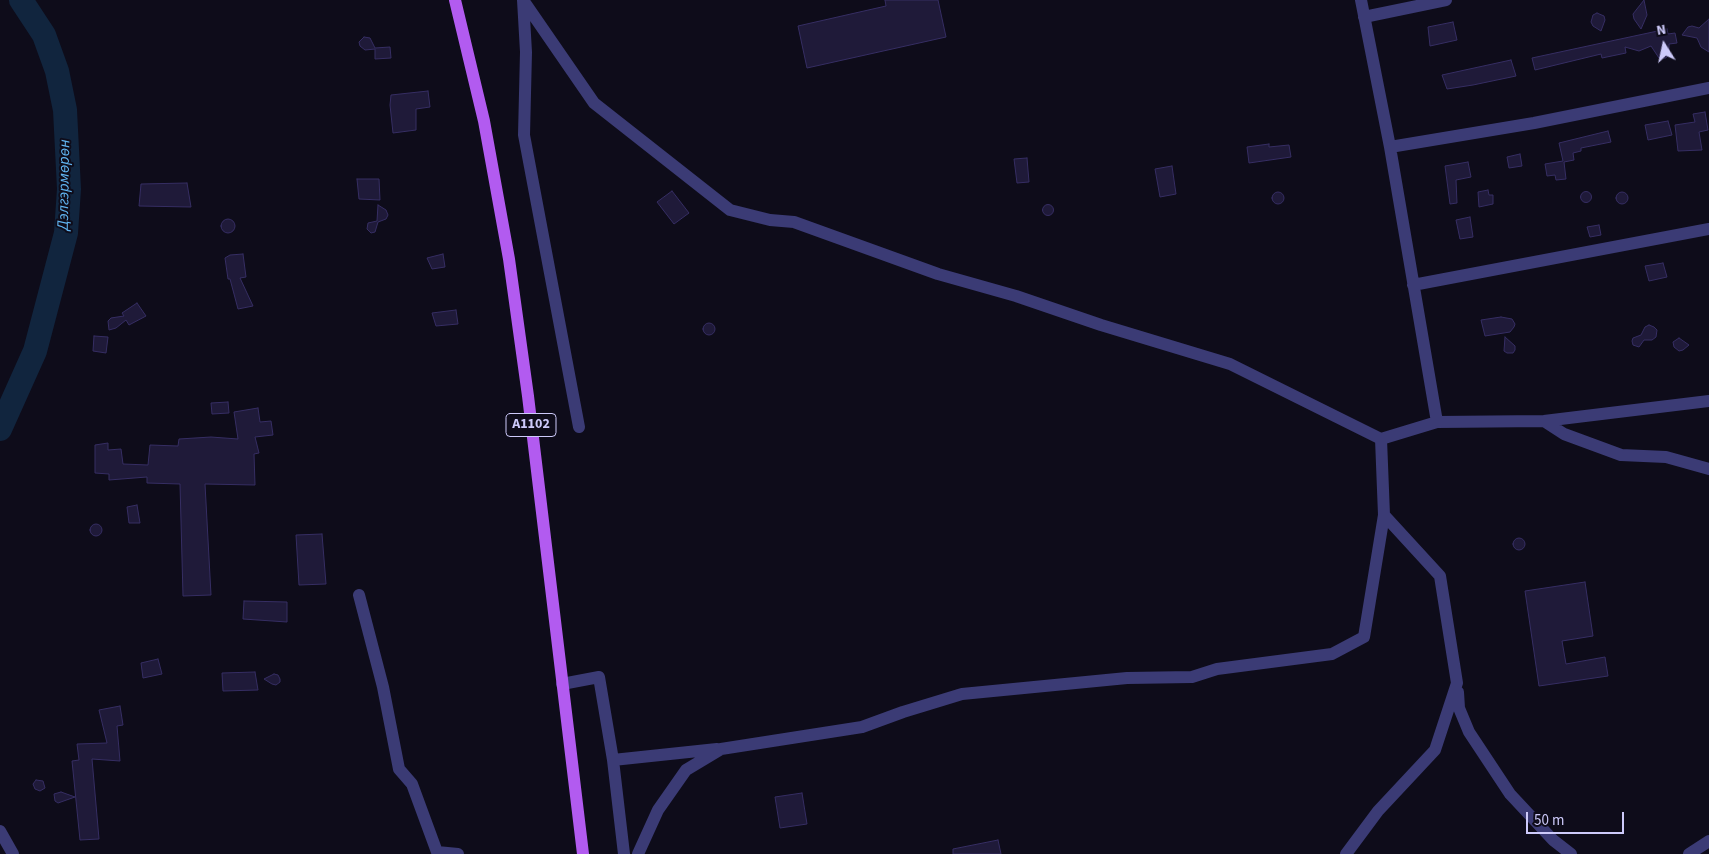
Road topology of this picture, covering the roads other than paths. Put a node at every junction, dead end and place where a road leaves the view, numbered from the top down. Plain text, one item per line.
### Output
1 (455, 0) edge
2 (1361, 0) edge
3 (1446, 0) edge
4 (1364, 17) junction
5 (1709, 88) edge
6 (1390, 147) junction
7 (1709, 230) edge
8 (1413, 285) junction
9 (1709, 401) edge
10 (1544, 421) junction
11 (1437, 422) junction
12 (579, 426) dead end
13 (1381, 438) junction
14 (1709, 469) edge
15 (1384, 516) junction
16 (359, 595) dead end
17 (1457, 683) junction
18 (562, 684) junction
19 (721, 749) junction
20 (613, 760) junction
21 (0, 831) edge
22 (1709, 841) edge
23 (13, 854) edge
24 (458, 854) edge
25 (583, 854) edge
26 (624, 854) edge
27 (638, 854) edge
28 (1346, 854) edge
29 (1571, 854) edge
30 (1689, 854) edge

1 - 18 main road, A1102
2 - 4 street
3 - 4 street
4 - 6 street
5 - 6 street
6 - 8 street
7 - 8 street
8 - 11 street
9 - 10 street
10 - 11 street
10 - 14 street
11 - 13 street
12 - 13 street
13 - 15 street
15 - 17 street
15 - 19 street
16 - 24 street
17 - 28 street
17 - 29 street
18 - 20 street
18 - 25 main road, A1102
19 - 20 street
19 - 27 street
20 - 26 street
21 - 23 street
22 - 30 street

